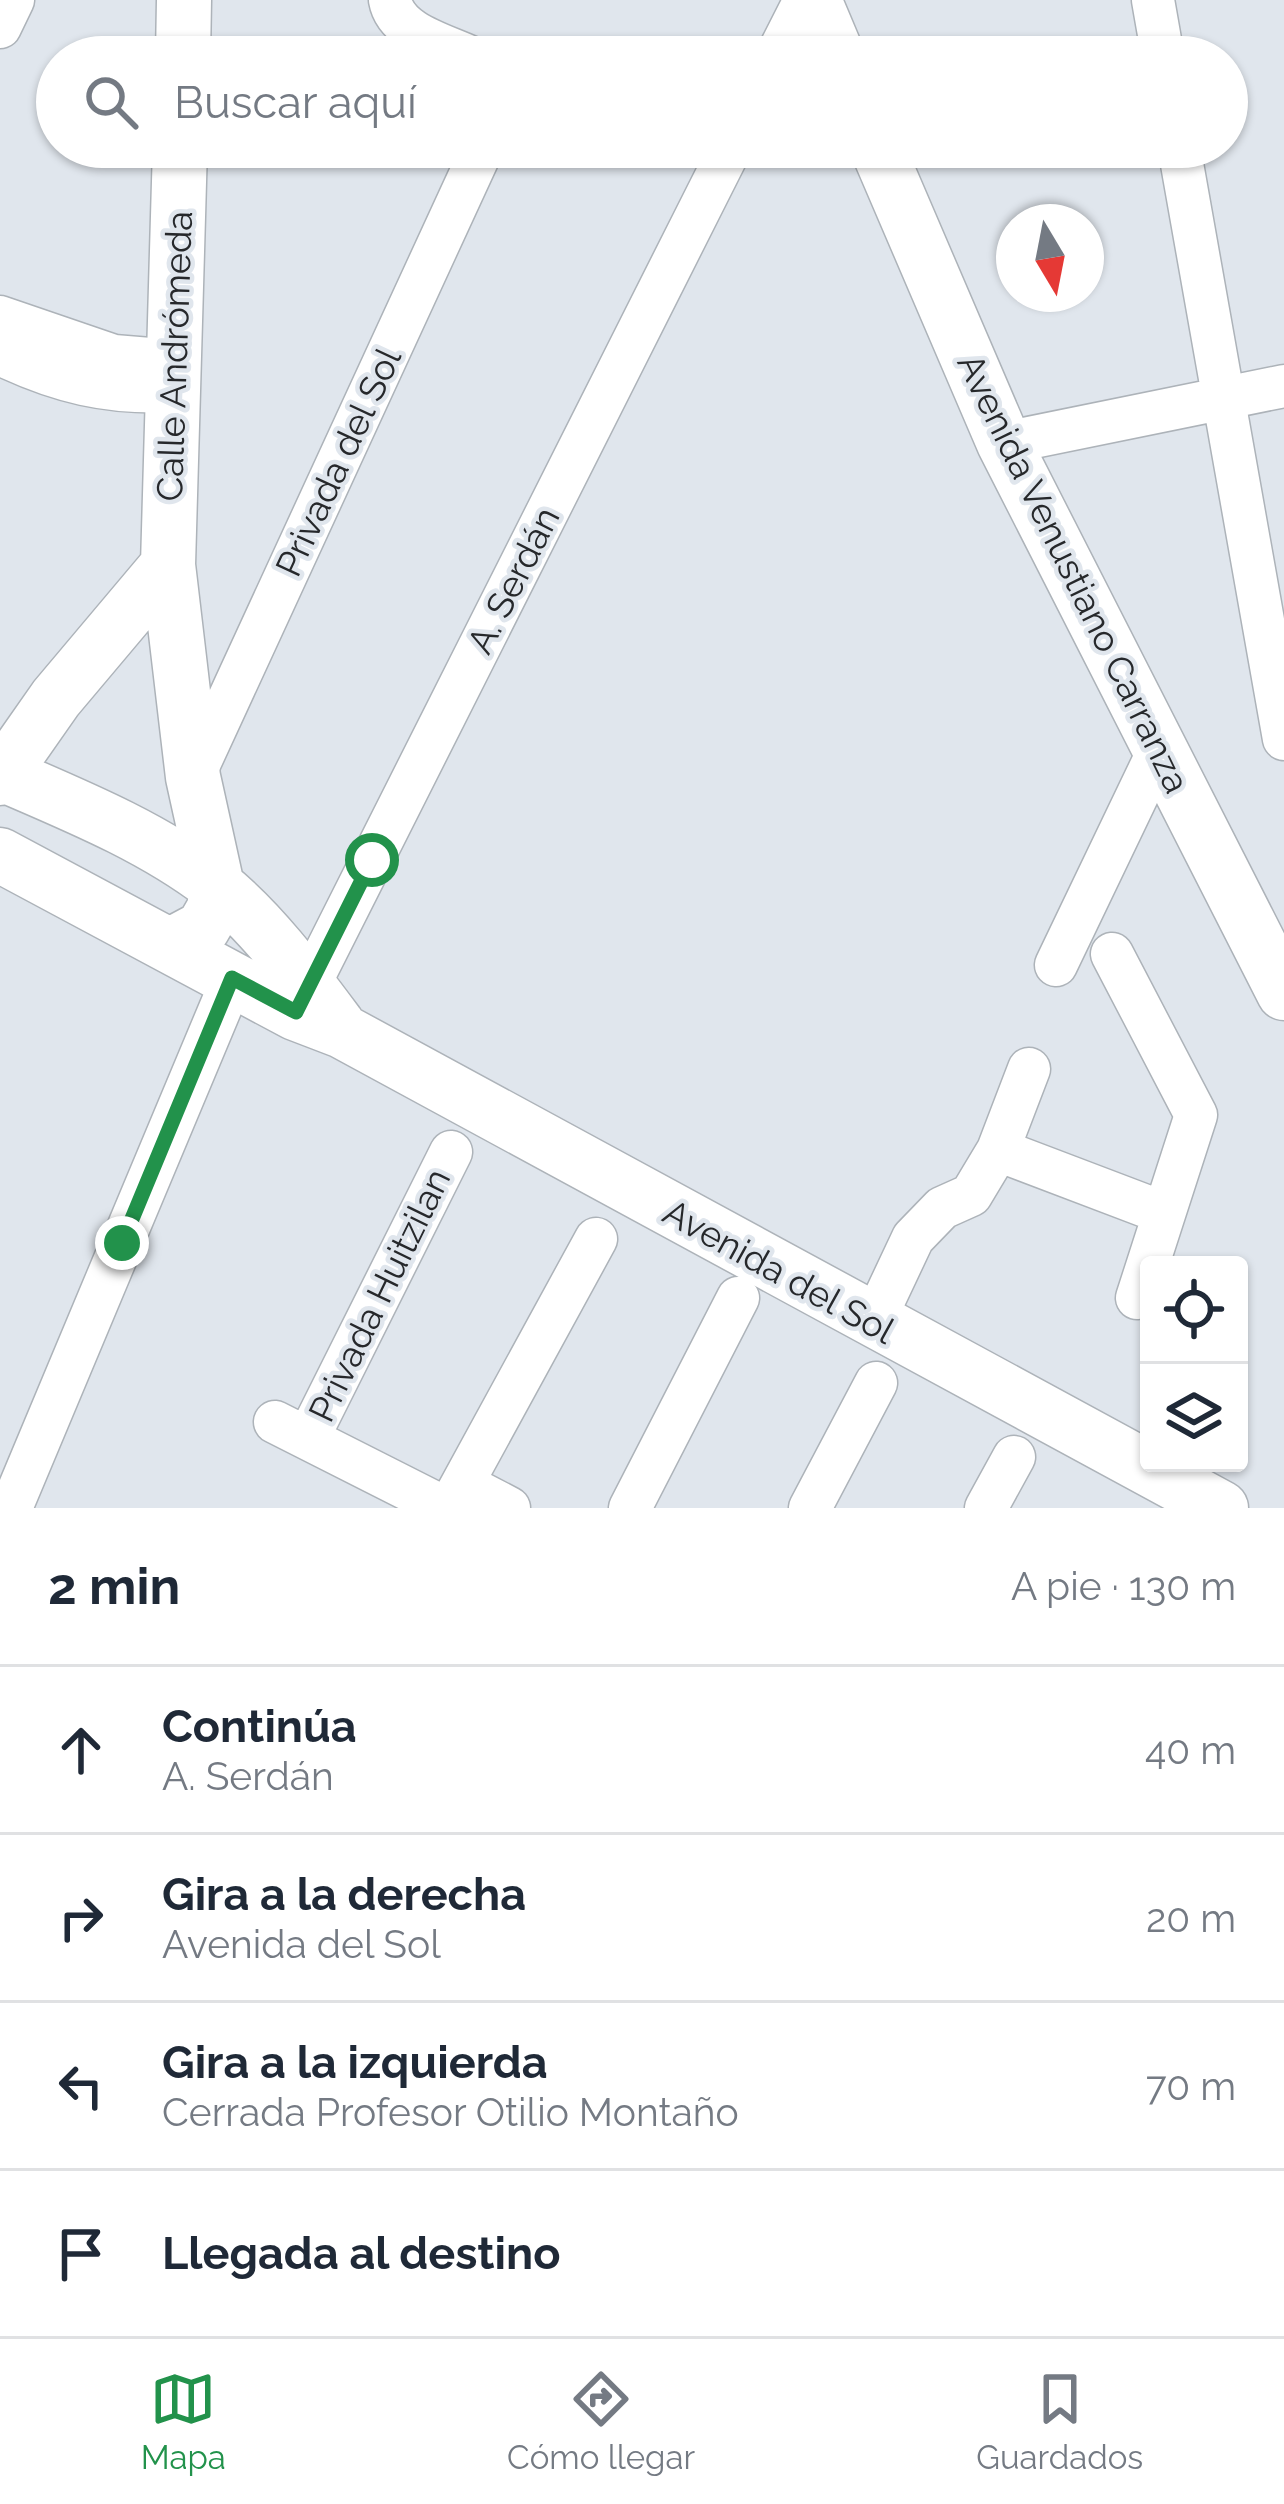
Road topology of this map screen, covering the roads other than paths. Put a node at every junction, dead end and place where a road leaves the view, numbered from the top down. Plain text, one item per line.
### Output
1 (13, 0) edge
2 (184, 0) edge
3 (390, 0) edge
4 (809, 0) edge
5 (1153, 0) edge
6 (0, 28) edge
7 (183, 36) edge
8 (425, 36) edge
9 (788, 36) edge
10 (827, 36) edge
11 (1159, 36) edge
12 (179, 168) edge
13 (473, 168) edge
14 (721, 168) edge
15 (886, 168) edge
16 (1183, 168) edge
17 (0, 317) edge
18 (0, 354) edge
19 (114, 373) junction
20 (173, 376) junction
21 (1284, 386) edge
22 (1224, 397) junction
23 (1004, 443) junction
24 (168, 565) junction
25 (1284, 739) edge
26 (1160, 748) junction
27 (1, 775) edge
28 (193, 778) junction
29 (0, 855) edge
30 (217, 886) junction
31 (173, 944) junction
32 (1112, 954) dead end
33 (1057, 965) dead end
34 (232, 978) junction
35 (1284, 993) edge
36 (316, 1010) junction
37 (1029, 1069) dead end
38 (998, 1150) junction
39 (451, 1152) dead end
40 (1164, 1213) junction
41 (596, 1238) dead end
42 (738, 1298) dead end
43 (1137, 1298) dead end
44 (873, 1323) junction
45 (876, 1383) dead end
46 (1014, 1457) dead end
47 (453, 1500) edge
48 (1224, 1507) edge
49 (11, 1508) edge
50 (509, 1508) edge
51 (630, 1508) edge
52 (810, 1508) edge
53 (986, 1508) edge

1 - 6 street
2 - 7 main road
3 - 8 street
4 - 9 street
4 - 10 main road
5 - 11 street
12 - 20 main road, Calle Andrómeda
13 - 28 street, Privada del Sol
14 - 36 street, A. Serdán
15 - 23 main road, Avenida Venustiano Carranza
16 - 22 street
17 - 19 street
18 - 19 street
19 - 20 street
20 - 24 main road, Calle Andrómeda
21 - 22 street
22 - 23 street
22 - 25 street
23 - 26 main road, Avenida Venustiano Carranza
24 - 27 main road
24 - 28 main road, Calle Andrómeda
26 - 33 street
26 - 35 main road, Avenida Venustiano Carranza
27 - 30 main road, Avenida del Sol
28 - 30 main road, Calle Andrómeda
29 - 31 main road, Avenida del Sol
30 - 31 main road
30 - 36 main road, Avenida del Sol
31 - 34 main road, Avenida del Sol
32 - 40 street
34 - 36 main road, Avenida del Sol
34 - 49 street
36 - 44 main road, Avenida del Sol
37 - 38 street
38 - 40 street
38 - 44 street
39 - 47 street, Privada Huitzilan
40 - 43 street
41 - 47 street
42 - 51 street
44 - 48 main road, Avenida del Sol
45 - 52 street
46 - 53 street
47 - 50 street

